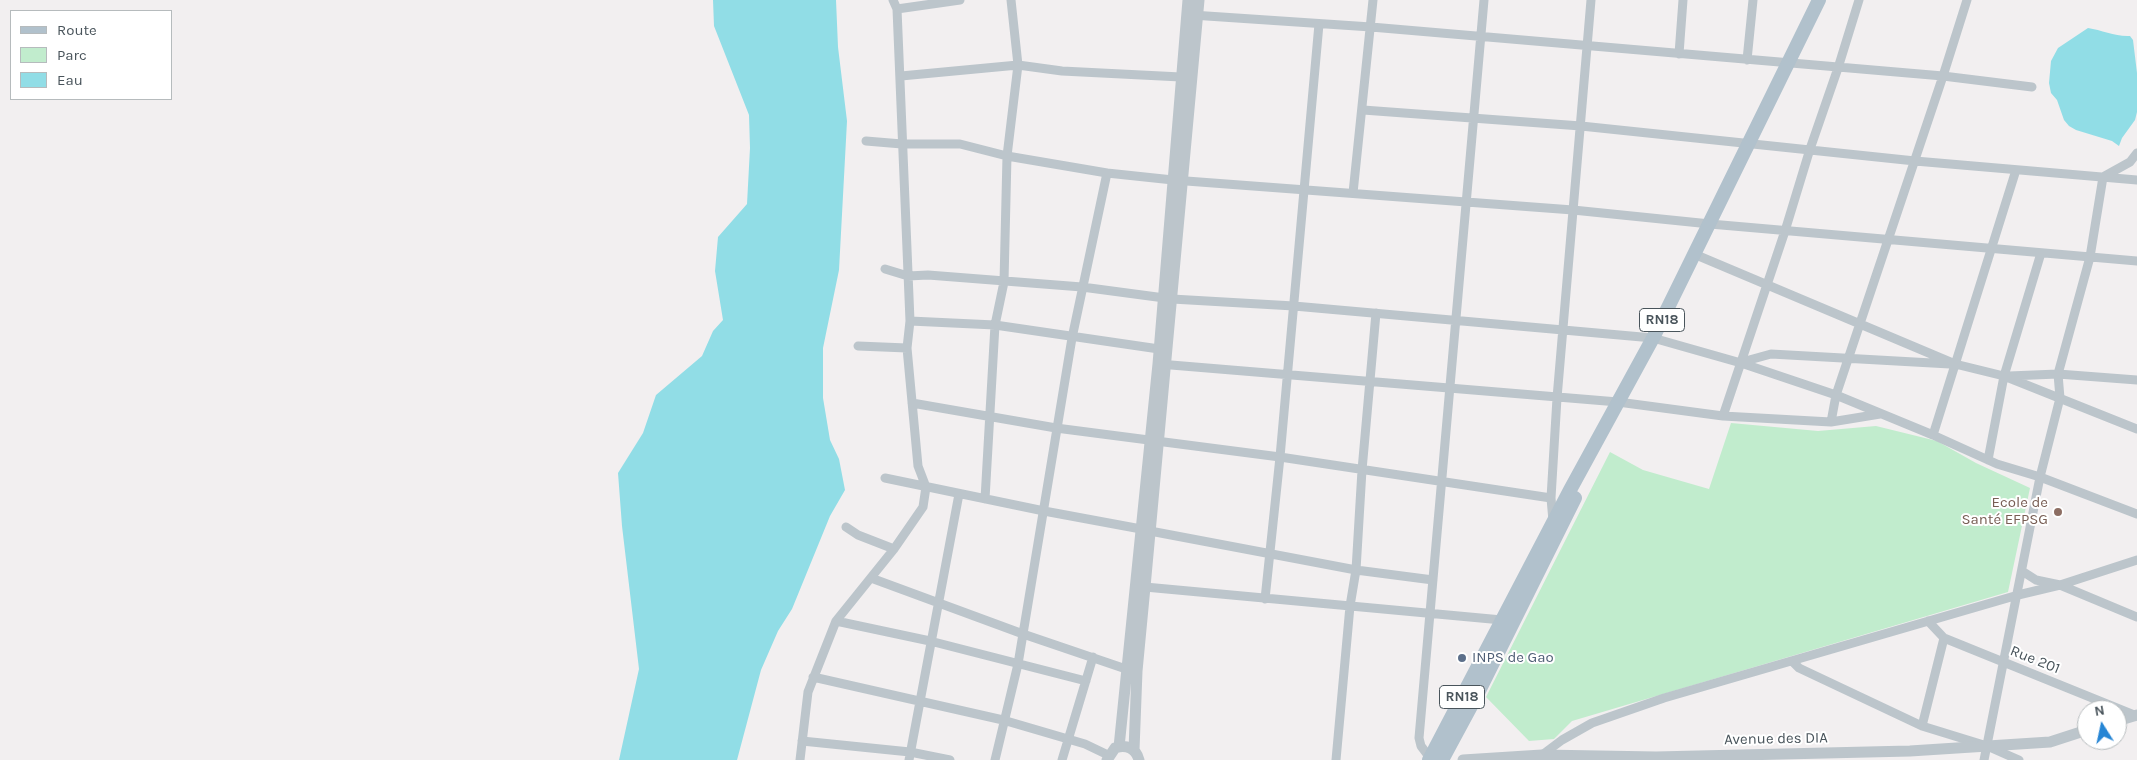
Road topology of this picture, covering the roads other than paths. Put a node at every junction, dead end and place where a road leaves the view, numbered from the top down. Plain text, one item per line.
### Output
1 (893, 0) edge
2 (960, 0) edge
3 (1011, 0) edge
4 (1188, 0) edge
5 (1199, 0) edge
6 (1373, 0) edge
7 (1484, 0) edge
8 (1591, 0) edge
9 (1683, 0) edge
10 (1753, 0) edge
11 (1819, 0) edge
12 (1859, 0) edge
13 (1967, 0) edge
14 (897, 9) junction
15 (1192, 15) junction
16 (1319, 24) junction
17 (1371, 27) junction
18 (1480, 38) junction
19 (1587, 47) junction
20 (1679, 54) junction
21 (1747, 60) junction
22 (1788, 64) junction
23 (1018, 65) junction
24 (1838, 68) junction
25 (901, 76) junction
26 (1943, 76) junction
27 (1181, 77) junction
28 (2032, 86) dead end
29 (1363, 110) junction
30 (1474, 118) junction
31 (1581, 126) junction
32 (866, 140) dead end
33 (902, 144) junction
34 (1749, 144) junction
35 (1810, 149) junction
36 (2137, 153) edge
37 (1007, 156) junction
38 (1914, 161) junction
39 (2016, 170) junction
40 (1107, 173) junction
41 (2103, 177) junction
42 (1177, 180) junction
43 (2137, 180) edge
44 (1304, 189) junction
45 (1353, 193) junction
46 (1465, 202) junction
47 (1573, 210) junction
48 (1710, 224) junction
49 (1785, 231) junction
50 (1889, 240) junction
51 (1992, 248) junction
52 (2041, 253) junction
53 (1694, 254) junction
54 (2090, 257) junction
55 (2137, 261) edge
56 (885, 269) dead end
57 (908, 276) junction
58 (1004, 282) junction
59 (1767, 284) junction
60 (1082, 287) junction
61 (1168, 298) junction
62 (1294, 306) junction
63 (1376, 313) junction
64 (910, 320) junction
65 (1455, 320) junction
66 (1861, 323) junction
67 (995, 325) junction
68 (1563, 330) junction
69 (1072, 338) junction
70 (1653, 338) junction
71 (858, 346) dead end
72 (907, 348) junction
73 (1159, 349) junction
74 (1849, 358) junction
75 (1741, 362) junction
76 (1162, 364) junction
77 (1955, 364) junction
78 (2058, 374) junction
79 (1288, 375) junction
80 (2004, 376) junction
81 (2137, 380) edge
82 (1370, 382) junction
83 (1450, 389) junction
84 (1836, 395) junction
85 (1557, 398) junction
86 (2060, 398) junction
87 (1618, 402) junction
88 (912, 403) junction
89 (1881, 414) junction
90 (990, 416) junction
91 (1723, 416) junction
92 (1831, 422) junction
93 (1056, 428) junction
94 (2137, 429) edge
95 (1933, 435) junction
96 (1154, 440) junction
97 (1280, 457) junction
98 (1988, 460) junction
99 (1362, 470) junction
100 (885, 478) dead end
101 (2040, 478) junction
102 (1442, 481) junction
103 (926, 487) junction
104 (959, 494) junction
105 (1551, 498) junction
106 (986, 500) junction
107 (1044, 511) junction
108 (2137, 514) edge
109 (1553, 524) junction
110 (846, 528) dead end
111 (1146, 530) junction
112 (894, 550) junction
113 (1269, 554) junction
114 (2137, 560) edge
115 (1356, 570) junction
116 (2022, 571) junction
117 (871, 578) junction
118 (1433, 580) junction
119 (2060, 585) junction
120 (1145, 587) junction
121 (2018, 595) junction
122 (1265, 599) junction
123 (937, 603) junction
124 (1350, 606) junction
125 (1430, 613) junction
126 (2137, 617) edge
127 (1502, 620) junction
128 (836, 621) junction
129 (1928, 621) junction
130 (1023, 634) junction
131 (1944, 638) junction
132 (930, 642) junction
133 (1093, 657) junction
134 (1793, 662) junction
135 (2004, 662) junction
136 (1018, 664) junction
137 (1126, 669) junction
138 (813, 677) junction
139 (1086, 681) junction
140 (919, 701) junction
141 (2136, 715) edge
142 (1003, 720) junction
143 (1922, 726) junction
144 (2077, 733) edge
145 (1068, 739) junction
146 (802, 741) junction
147 (1987, 746) junction
148 (1119, 747) junction
149 (1136, 755) edge
150 (1542, 755) junction
151 (1909, 755) edge
152 (909, 756) edge
153 (1108, 758) edge
154 (1655, 758) edge
155 (800, 760) edge
156 (950, 760) edge
157 (995, 760) edge
158 (1062, 760) edge
159 (1336, 760) edge
160 (1434, 760) edge
161 (1463, 760) edge
162 (1984, 760) edge
163 (2018, 760) edge

1 - 14 street
2 - 14 street
3 - 23 street
4 - 15 street
5 - 15 street
6 - 17 street
7 - 18 street
8 - 19 street
9 - 20 street
10 - 21 street
11 - 22 main road, RN18
12 - 24 street
13 - 26 street
14 - 25 street
15 - 16 street
15 - 27 street
15 - 42 street
16 - 17 street
16 - 44 street
17 - 18 street
17 - 29 street
18 - 19 street
18 - 30 street
19 - 20 street
19 - 31 street
20 - 21 street
21 - 22 street
22 - 24 street
22 - 34 main road, RN18
23 - 25 street
23 - 27 street
23 - 37 street
24 - 26 street
24 - 35 street
25 - 33 street
26 - 28 street
26 - 38 street
27 - 42 street
29 - 30 street
29 - 45 street
30 - 31 street
30 - 46 street
31 - 34 street
31 - 47 street
32 - 33 street
33 - 37 street
33 - 57 street
34 - 35 street
34 - 48 main road, RN18
35 - 38 street
35 - 49 street
36 - 41 street
37 - 40 street
37 - 58 street
38 - 39 street
38 - 50 street
39 - 41 street
39 - 51 street
40 - 42 street
40 - 60 street
41 - 43 street
41 - 54 street
42 - 44 street
42 - 61 street
44 - 45 street
44 - 62 street
45 - 46 street
46 - 47 street
46 - 65 street
47 - 48 street
47 - 68 street
48 - 49 street
48 - 53 main road, RN18
49 - 50 street
49 - 59 street
50 - 51 street
50 - 66 street
51 - 52 street
51 - 77 street
52 - 54 street
52 - 80 street
53 - 59 street
53 - 70 main road, RN18
54 - 55 street
54 - 78 street
56 - 57 street
57 - 58 street
57 - 64 street
58 - 60 street
58 - 67 street
59 - 66 street
59 - 75 street
60 - 61 street
60 - 69 street
61 - 62 street
61 - 73 street
61 - 76 street
62 - 63 street
62 - 79 street
63 - 65 street
63 - 82 street
64 - 67 street
64 - 72 street
65 - 68 street
65 - 83 street
66 - 74 street
66 - 77 street
67 - 69 street
67 - 90 street
68 - 70 street
68 - 85 street
69 - 73 street
69 - 93 street
70 - 75 street
70 - 87 main road, RN18
71 - 72 street
72 - 88 street
73 - 76 street
74 - 75 street
74 - 77 street
74 - 84 street
75 - 84 street
75 - 91 street
76 - 79 street
76 - 96 street
77 - 80 street
77 - 95 street
78 - 80 street
78 - 81 street
78 - 86 street
79 - 82 street
79 - 97 street
80 - 86 street
80 - 98 street
82 - 83 street
82 - 99 street
83 - 85 street
83 - 102 street
84 - 89 street
84 - 92 street
85 - 87 street
85 - 105 street
86 - 94 street
86 - 101 street
87 - 91 street
87 - 109 main road, RN18
87 - 160 main road, RN18
88 - 90 street
88 - 103 street
89 - 92 street
89 - 95 street
90 - 93 street
90 - 106 street
91 - 92 street
93 - 96 street
93 - 107 street
95 - 98 street
96 - 97 street
96 - 111 street
97 - 99 street
97 - 113 street
98 - 101 street
99 - 102 street
99 - 115 street
100 - 103 street
101 - 108 street
101 - 116 street
102 - 105 street
102 - 118 street
103 - 104 street
103 - 112 street
104 - 106 street
104 - 123 street
105 - 109 street
106 - 107 street
107 - 111 street
107 - 130 street
109 - 127 main road, RN18
110 - 112 street
111 - 113 street
111 - 120 street
111 - 137 street
112 - 117 street
113 - 115 street
113 - 122 street
114 - 119 street
115 - 118 street
115 - 124 street
116 - 119 street
116 - 121 street
117 - 123 street
117 - 128 street
118 - 125 street
119 - 121 street
119 - 126 street
120 - 122 street
120 - 149 street
121 - 129 street
121 - 135 street
122 - 124 street
123 - 130 street
123 - 132 street
124 - 125 street
124 - 159 street
125 - 127 street
125 - 160 street
127 - 160 main road, RN18
128 - 132 street
128 - 138 street
129 - 131 street, Rue 201
129 - 134 street
130 - 133 street
130 - 136 street
131 - 135 street, Rue 201
131 - 143 street
132 - 136 street
132 - 140 street
133 - 137 street
133 - 139 street
134 - 143 street
134 - 150 street
135 - 141 street, Rue 201
135 - 147 street
136 - 139 street
136 - 142 street
137 - 148 street
138 - 140 street
138 - 146 street
139 - 145 street
140 - 142 street
140 - 152 street
142 - 145 street
142 - 157 street
143 - 147 street
144 - 147 street, Avenue des DIA
145 - 153 street
145 - 158 street
146 - 152 street
146 - 155 street
147 - 151 street, Avenue des DIA
147 - 162 street
147 - 163 street
148 - 149 street
148 - 153 street
150 - 154 street, Avenue des DIA
150 - 161 street, Avenue des DIA
151 - 154 street, Avenue des DIA
152 - 156 street

